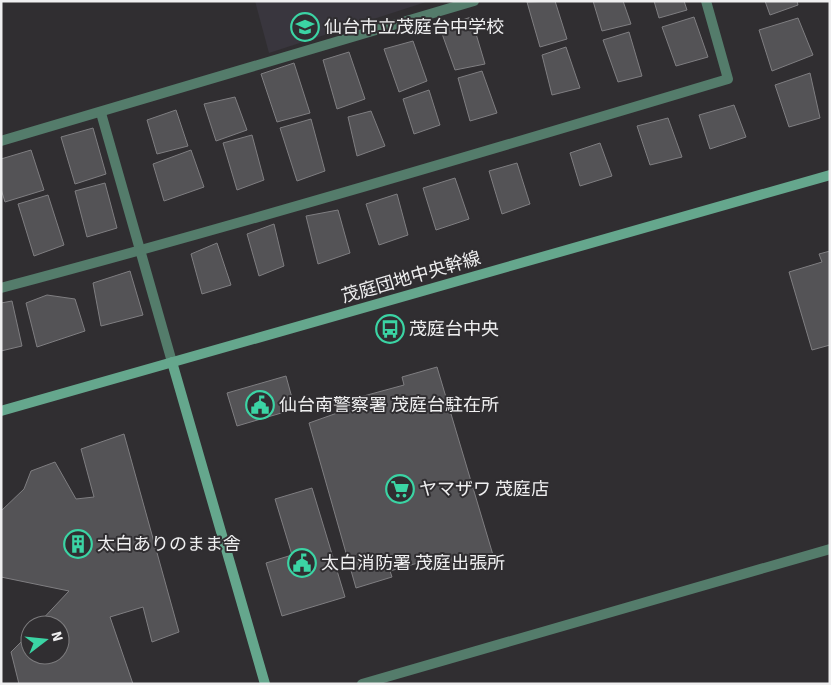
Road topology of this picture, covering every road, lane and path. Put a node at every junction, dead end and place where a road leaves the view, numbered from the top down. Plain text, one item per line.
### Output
1 (474, 1) edge
2 (706, 1) edge
3 (101, 113) junction
4 (1, 141) edge
5 (830, 175) edge
6 (142, 250) junction
7 (1, 288) edge
8 (172, 362) junction
9 (1, 411) edge
10 (830, 549) edge
11 (265, 684) edge
12 (362, 684) edge

1 - 3 street
2 - 6 street
3 - 4 street
3 - 6 street
5 - 8 street, 茂庭団地中央幹線
6 - 7 street
6 - 8 street
8 - 9 street, 茂庭団地中央幹線
8 - 11 street
10 - 12 street

